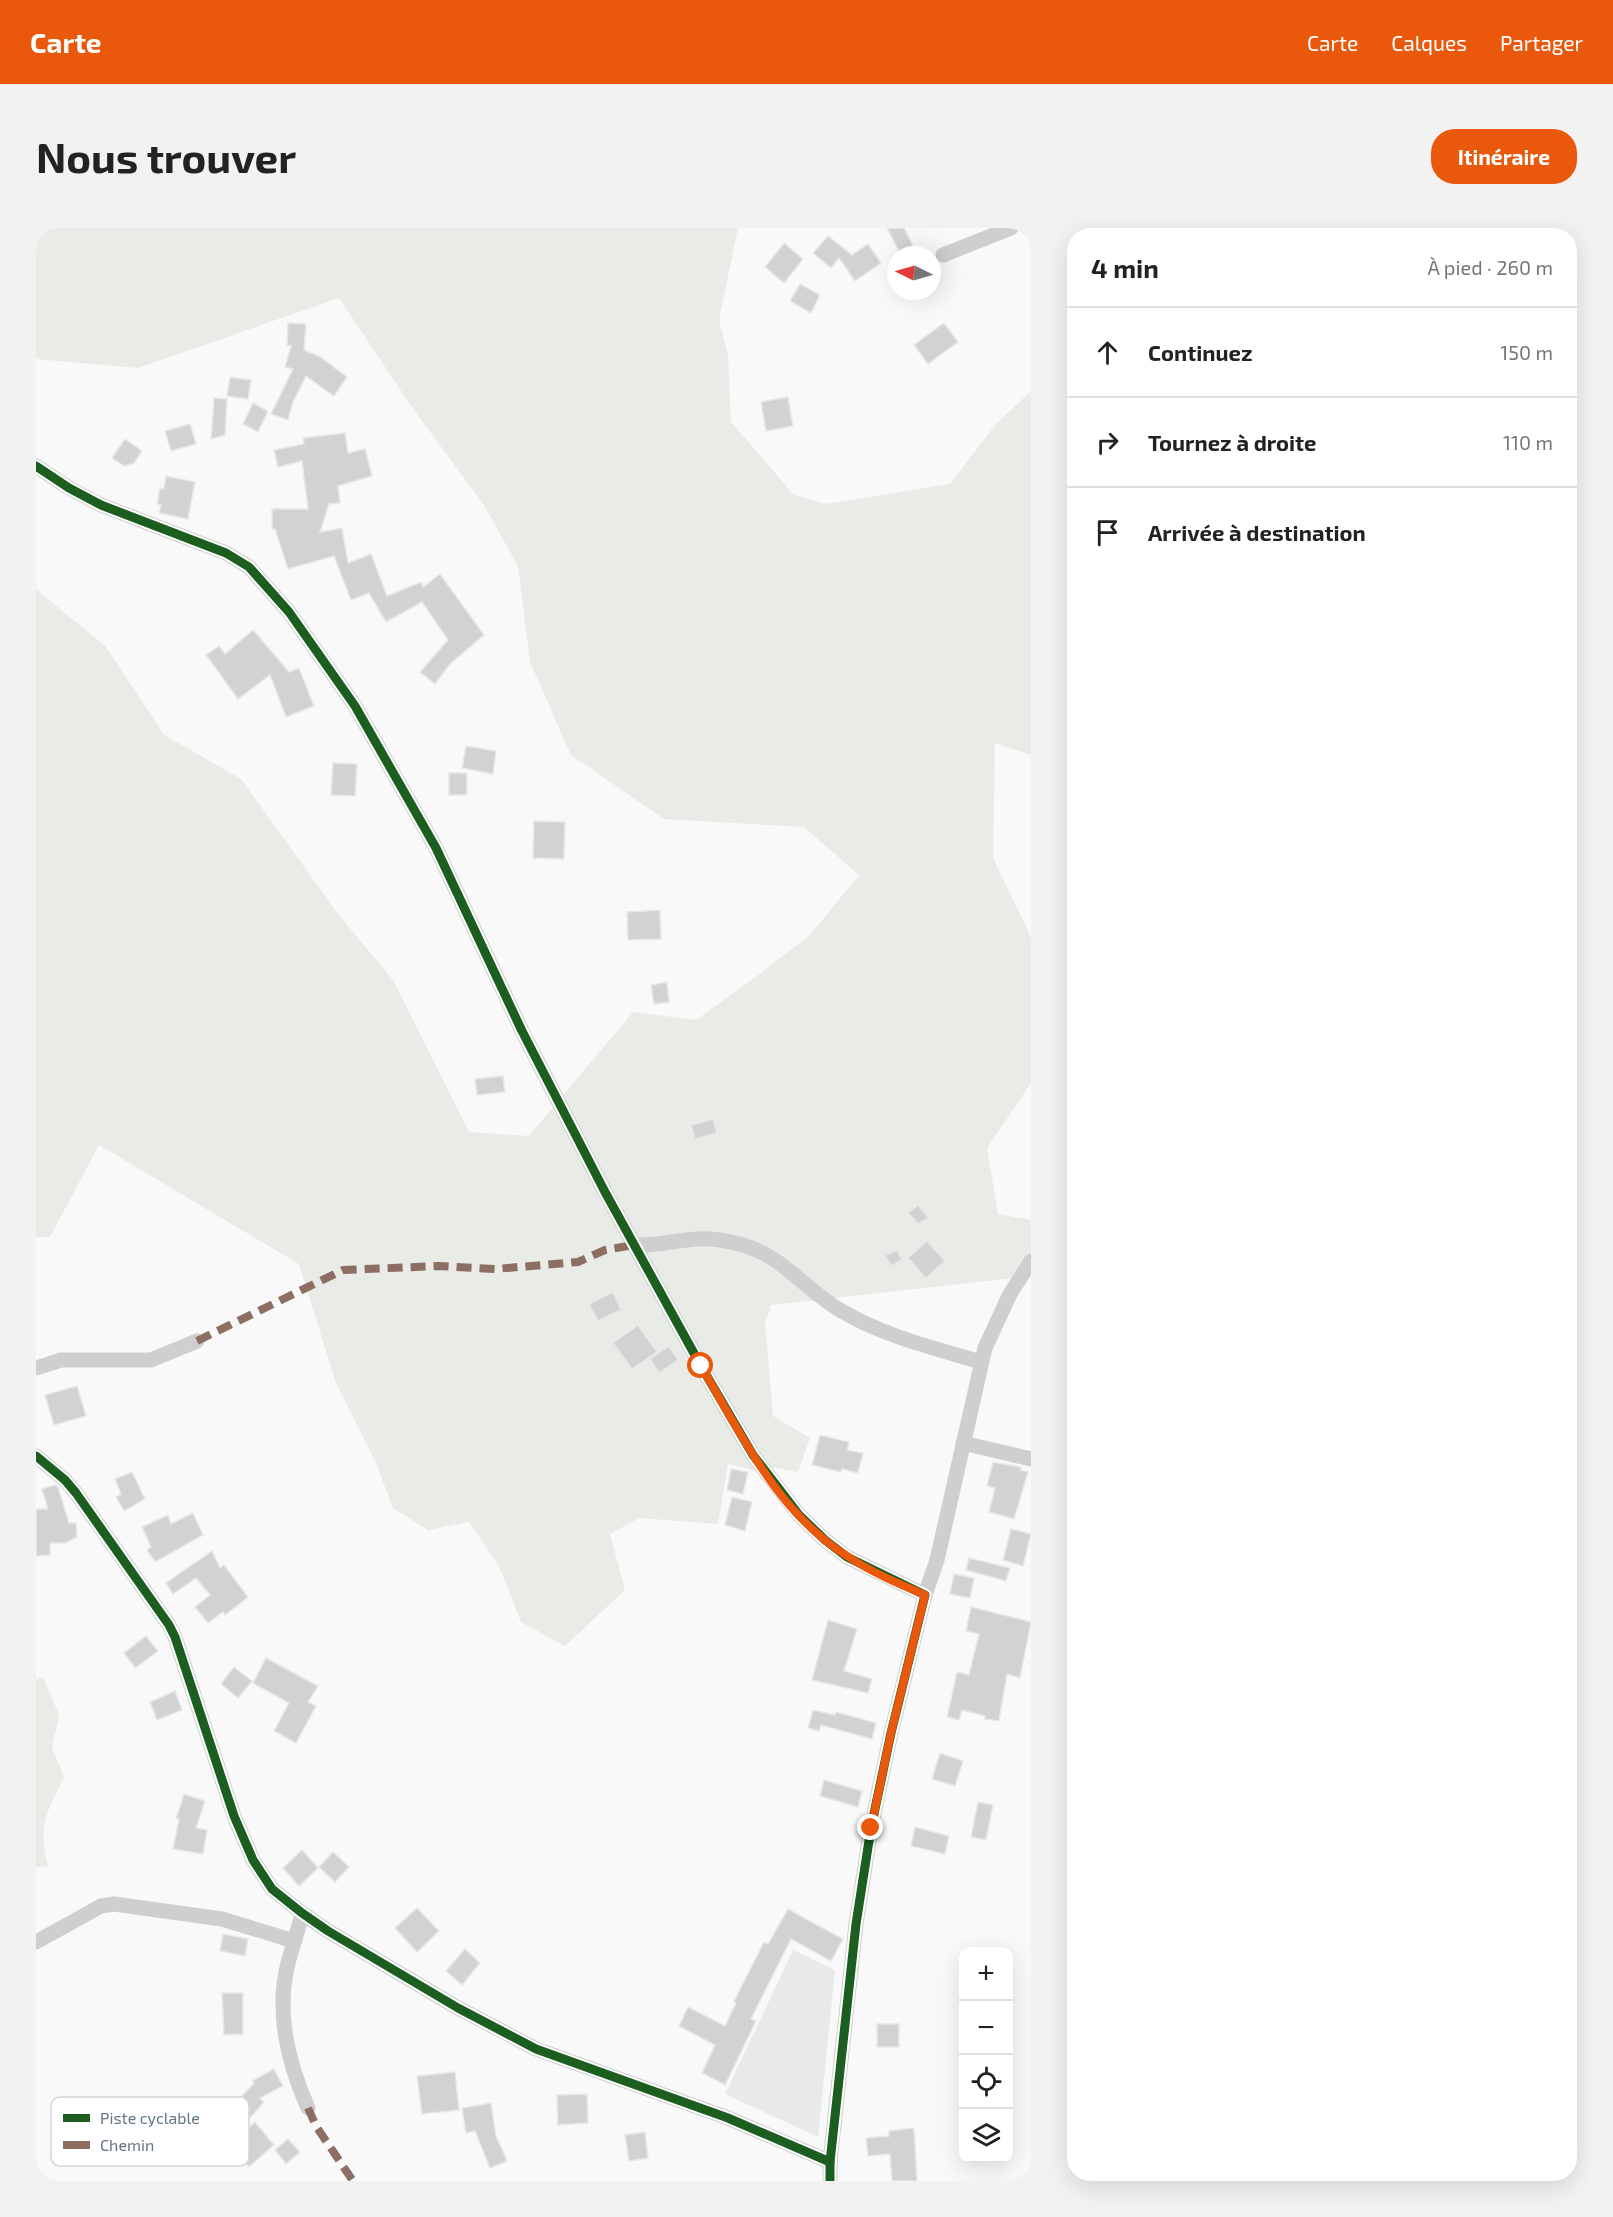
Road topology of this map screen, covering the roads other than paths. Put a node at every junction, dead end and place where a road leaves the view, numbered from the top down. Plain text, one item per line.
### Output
1 (1011, 228) edge
2 (943, 255) dead end
3 (36, 466) edge
4 (634, 1245) junction
5 (1031, 1261) edge
6 (198, 1341) dead end
7 (981, 1362) junction
8 (36, 1368) edge
9 (963, 1443) junction
10 (36, 1456) edge
11 (1031, 1459) edge
12 (925, 1595) junction
13 (302, 1913) junction
14 (294, 1941) junction
15 (36, 1942) edge
16 (308, 2108) dead end
17 (830, 2162) junction
18 (830, 2181) edge

1 - 2 street
3 - 4 street
4 - 7 street
4 - 12 street
5 - 7 street
6 - 8 street
7 - 9 street
9 - 11 street
9 - 12 street
10 - 13 street
12 - 17 street
13 - 14 street
13 - 17 street
14 - 15 street
14 - 16 street
17 - 18 street

